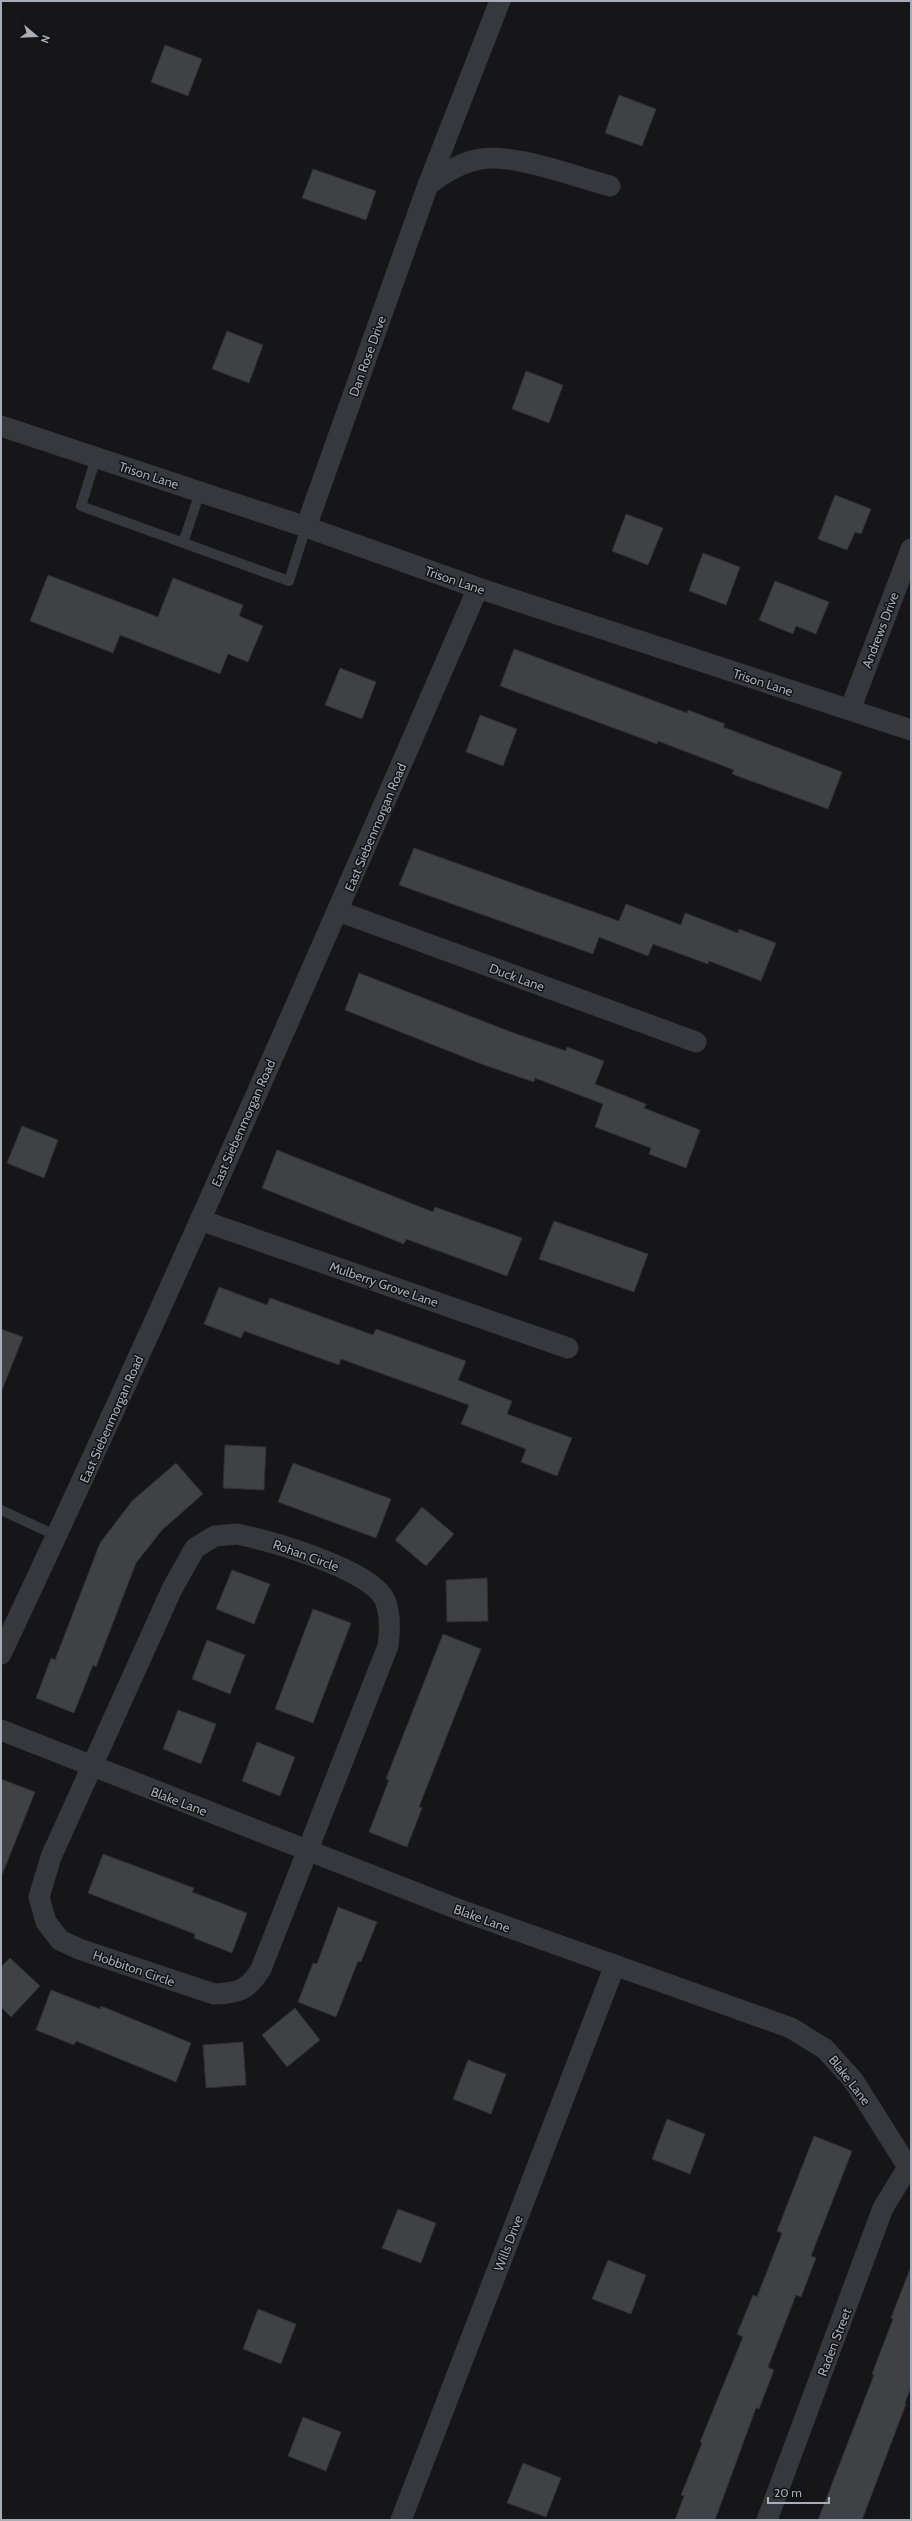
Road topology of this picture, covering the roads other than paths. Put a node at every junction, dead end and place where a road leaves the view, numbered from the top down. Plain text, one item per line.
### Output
1 (500, 1) edge
2 (428, 185) junction
3 (610, 186) dead end
4 (1, 426) edge
5 (96, 458) junction
6 (200, 492) junction
7 (306, 527) junction
8 (183, 543) junction
9 (911, 549) edge
10 (478, 588) junction
11 (850, 710) junction
12 (911, 730) edge
13 (338, 911) junction
14 (696, 1042) dead end
15 (200, 1220) junction
16 (568, 1348) dead end
17 (1, 1510) edge
18 (57, 1536) junction
19 (1, 1654) edge
20 (1, 1730) edge
21 (91, 1766) junction
22 (308, 1851) junction
23 (615, 1965) junction
24 (909, 2167) edge
25 (401, 2520) edge
26 (767, 2520) edge

1 - 2 street, Dan Rose Drive
2 - 3 street
2 - 7 street, Dan Rose Drive
4 - 5 street, Trison Lane
5 - 6 street, Trison Lane
5 - 8 lane
6 - 7 street, Trison Lane
6 - 8 lane
7 - 8 lane
7 - 10 street, Trison Lane
9 - 11 street, Andrews Drive
10 - 11 street, Trison Lane
10 - 13 street, East Siebenmorgan Road
11 - 12 street, Trison Lane
13 - 14 street, Duck Lane
13 - 15 street, East Siebenmorgan Road
15 - 16 street, Mulberry Grove Lane
15 - 18 street, East Siebenmorgan Road
17 - 18 lane
18 - 19 street, East Siebenmorgan Road
20 - 21 street, Blake Lane
21 - 22 street, Blake Lane
21 - 22 street, Hobbiton Circle
21 - 22 street, Rohan Circle
22 - 23 street, Blake Lane
23 - 24 street, Blake Lane
23 - 25 street, Wills Drive
24 - 26 street, Raden Street

